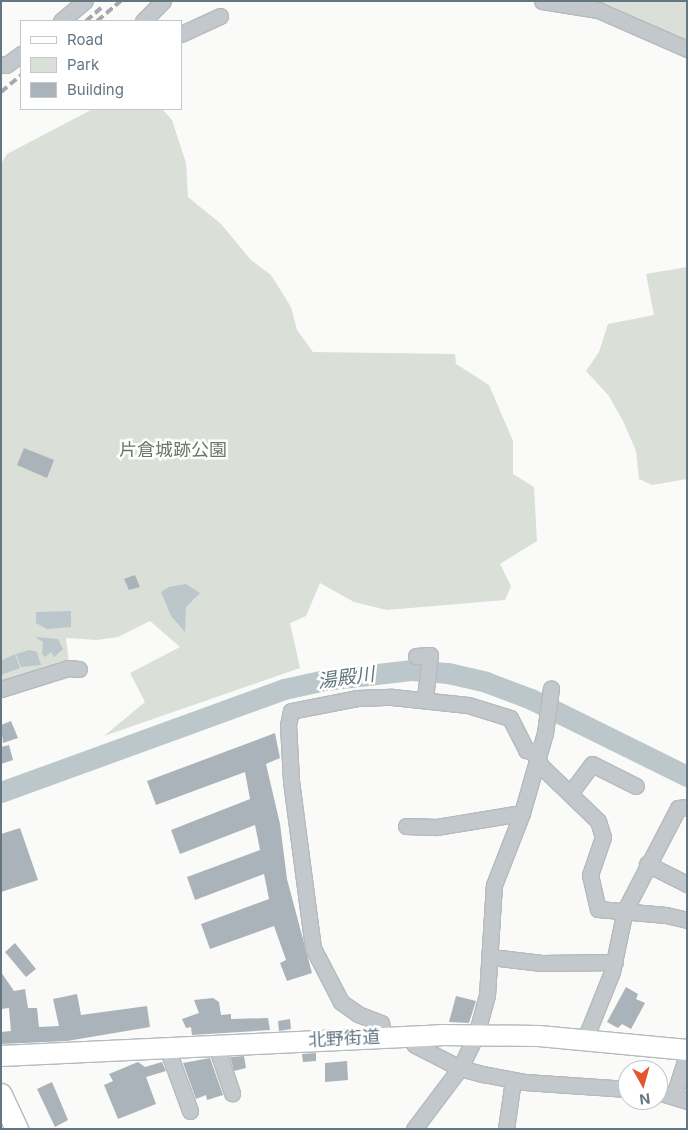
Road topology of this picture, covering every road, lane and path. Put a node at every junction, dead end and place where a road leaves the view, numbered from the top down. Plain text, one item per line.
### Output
1 (85, 1) edge
2 (163, 1) edge
3 (542, 1) edge
4 (220, 16) dead end
5 (62, 20) edge
6 (146, 20) edge
7 (182, 34) edge
8 (687, 49) edge
9 (20, 55) edge
10 (1, 64) edge
11 (422, 657) dead end
12 (79, 670) dead end
13 (1, 689) edge
14 (551, 690) dead end
15 (425, 696) junction
16 (537, 759) junction
17 (636, 786) dead end
18 (571, 792) junction
19 (687, 807) edge
20 (522, 813) junction
21 (406, 826) dead end
22 (647, 864) junction
23 (687, 884) edge
24 (625, 910) junction
25 (687, 920) edge
26 (491, 957) junction
27 (615, 962) junction
28 (476, 1035) junction
29 (407, 1036) junction
30 (384, 1038) junction
31 (585, 1039) junction
32 (216, 1046) junction
33 (167, 1048) junction
34 (687, 1050) edge
35 (687, 1055) edge
36 (1, 1056) edge
37 (460, 1068) junction
38 (514, 1080) junction
39 (618, 1088) edge
40 (232, 1093) dead end
41 (1, 1095) edge
42 (680, 1098) edge
43 (190, 1112) dead end
44 (17, 1129) edge
45 (414, 1129) edge
46 (506, 1129) edge

1 - 5 street
2 - 6 street
3 - 8 street
4 - 7 street
9 - 10 street
11 - 15 street
12 - 13 street
14 - 16 street
15 - 16 street
15 - 30 street
16 - 18 street
16 - 20 street
17 - 18 street
18 - 24 street
19 - 22 street
20 - 21 street
20 - 26 street
22 - 23 street
22 - 24 street
24 - 25 street
24 - 27 street
26 - 27 street
26 - 28 street
27 - 31 street
28 - 29 main road, 北野街道
28 - 31 main road, 北野街道
28 - 37 street
29 - 30 main road, 北野街道
29 - 37 street
30 - 32 main road, 北野街道
31 - 34 main road, 北野街道
32 - 33 main road, 北野街道
32 - 40 street
33 - 36 main road, 北野街道
33 - 43 street
35 - 42 street
37 - 38 street
37 - 45 street
38 - 39 street
38 - 46 street
41 - 44 highway

